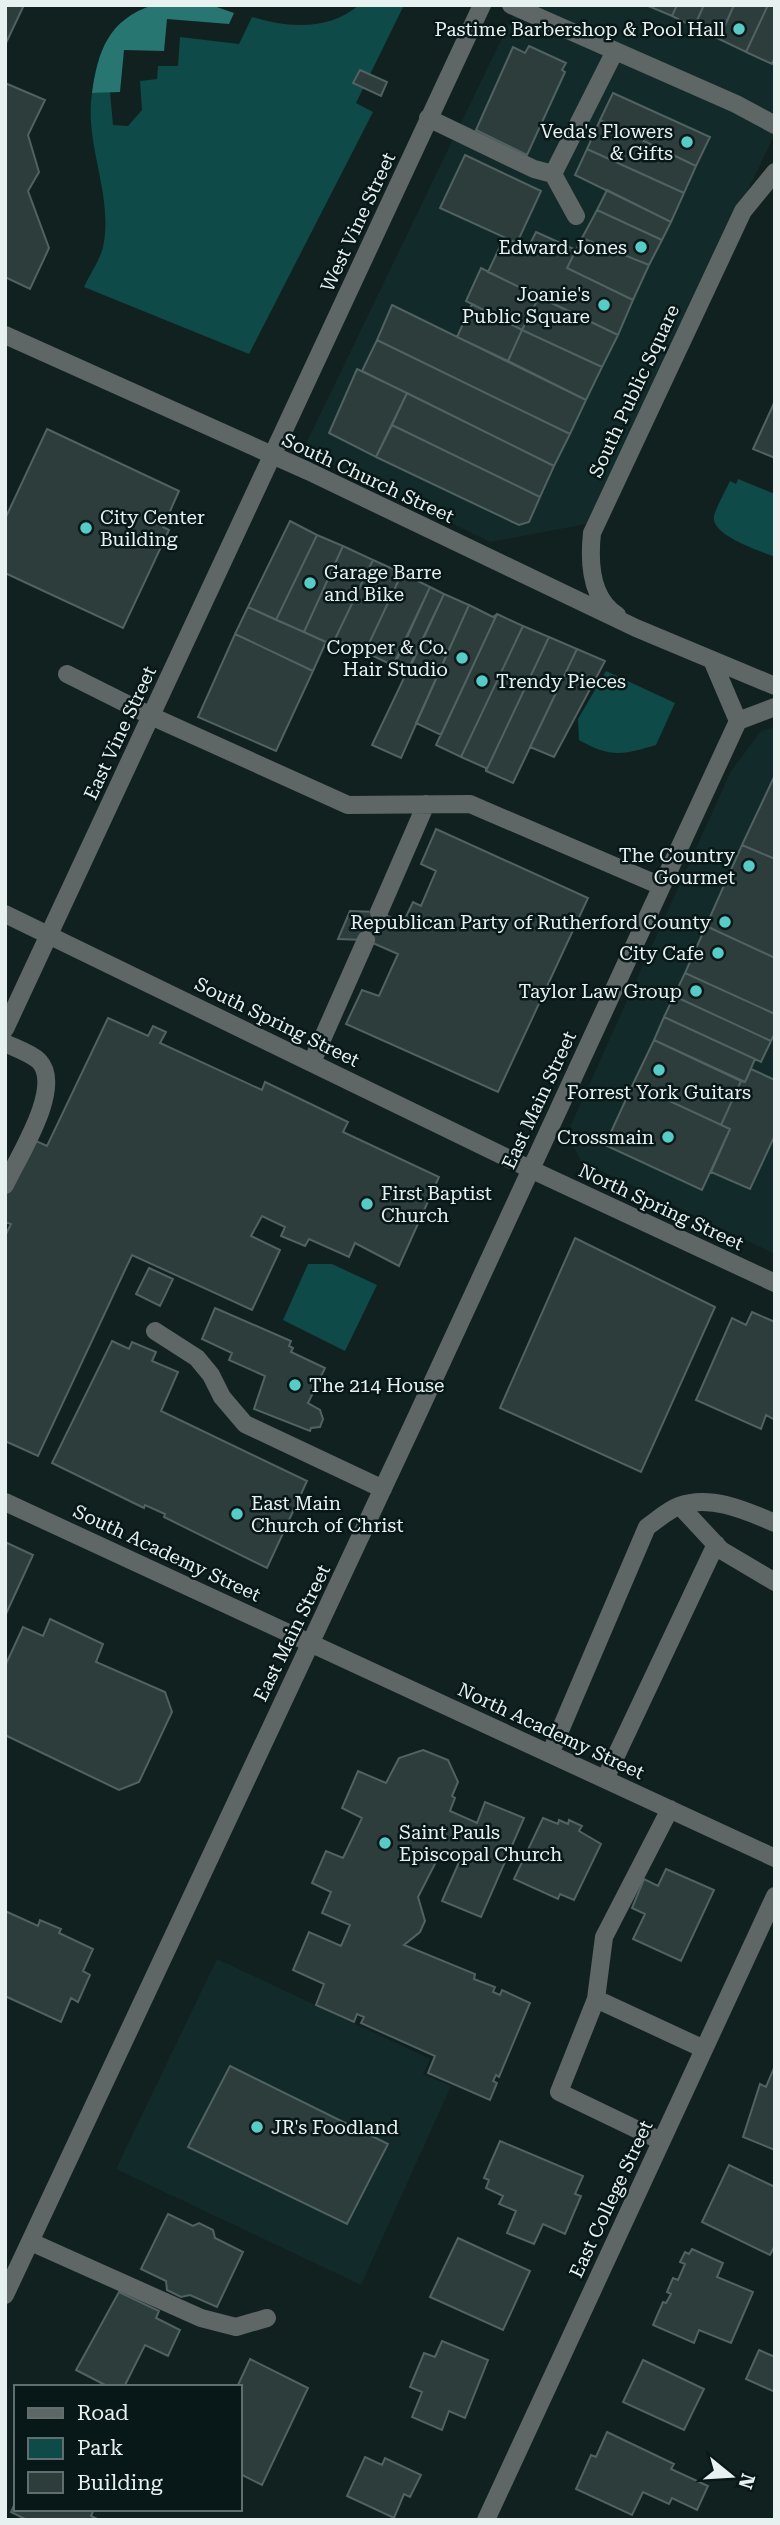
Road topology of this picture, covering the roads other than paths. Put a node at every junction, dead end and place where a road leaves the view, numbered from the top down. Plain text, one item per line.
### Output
1 (482, 5) edge
2 (511, 5) edge
3 (615, 51) junction
4 (428, 118) junction
5 (775, 125) edge
6 (775, 172) edge
7 (553, 174) junction
8 (576, 216) dead end
9 (5, 335) edge
10 (272, 456) junction
11 (636, 628) junction
12 (712, 660) junction
13 (67, 674) dead end
14 (775, 686) edge
15 (775, 707) edge
16 (151, 716) junction
17 (738, 721) junction
18 (426, 804) junction
19 (661, 886) junction
20 (379, 912) tunnel mouth
21 (5, 914) edge
22 (49, 934) junction
23 (366, 940) tunnel mouth
24 (5, 1028) edge
25 (5, 1043) edge
26 (312, 1062) junction
27 (530, 1169) junction
28 (5, 1185) edge
29 (775, 1283) edge
30 (155, 1331) dead end
31 (383, 1489) junction
32 (5, 1502) edge
33 (680, 1506) junction
34 (775, 1523) edge
35 (716, 1544) junction
36 (775, 1582) edge
37 (311, 1642) junction
38 (550, 1754) junction
39 (605, 1779) junction
40 (670, 1809) junction
41 (775, 1858) edge
42 (775, 1896) edge
43 (596, 1999) junction
44 (704, 2049) junction
45 (661, 2141) junction
46 (31, 2242) junction
47 (5, 2295) edge
48 (267, 2318) dead end
49 (486, 2520) edge

1 - 4 street, West Vine Street
2 - 3 street
3 - 5 street
3 - 7 street
4 - 7 street
4 - 10 street, West Vine Street
6 - 11 street, South Public Square
7 - 8 street
9 - 10 street, South Church Street
10 - 11 street, South Church Street
10 - 16 street, East Vine Street
11 - 12 street, South Church Street
12 - 14 street, South Church Street
12 - 17 street
13 - 16 street
15 - 17 street
16 - 18 street
16 - 22 street, East Vine Street
17 - 19 street, East Main Street
18 - 19 street
18 - 20 street
19 - 27 street, East Main Street
21 - 22 street, South Spring Street
22 - 24 street, East Vine Street
22 - 26 street, South Spring Street
23 - 26 street
25 - 28 street
26 - 27 street, South Spring Street
27 - 29 street, North Spring Street
27 - 31 street, East Main Street
30 - 31 street
31 - 37 street, East Main Street
32 - 37 street, South Academy Street
33 - 34 street
33 - 35 street
33 - 38 street
35 - 36 street
35 - 39 street
37 - 38 street, North Academy Street
37 - 46 street, East Main Street
38 - 39 street, North Academy Street
39 - 40 street, North Academy Street
40 - 41 street, North Academy Street
40 - 43 street
42 - 44 street, East College Street
43 - 44 street
43 - 45 street
44 - 45 street, East College Street
45 - 49 street, East College Street
46 - 47 street, East Main Street
46 - 48 street

